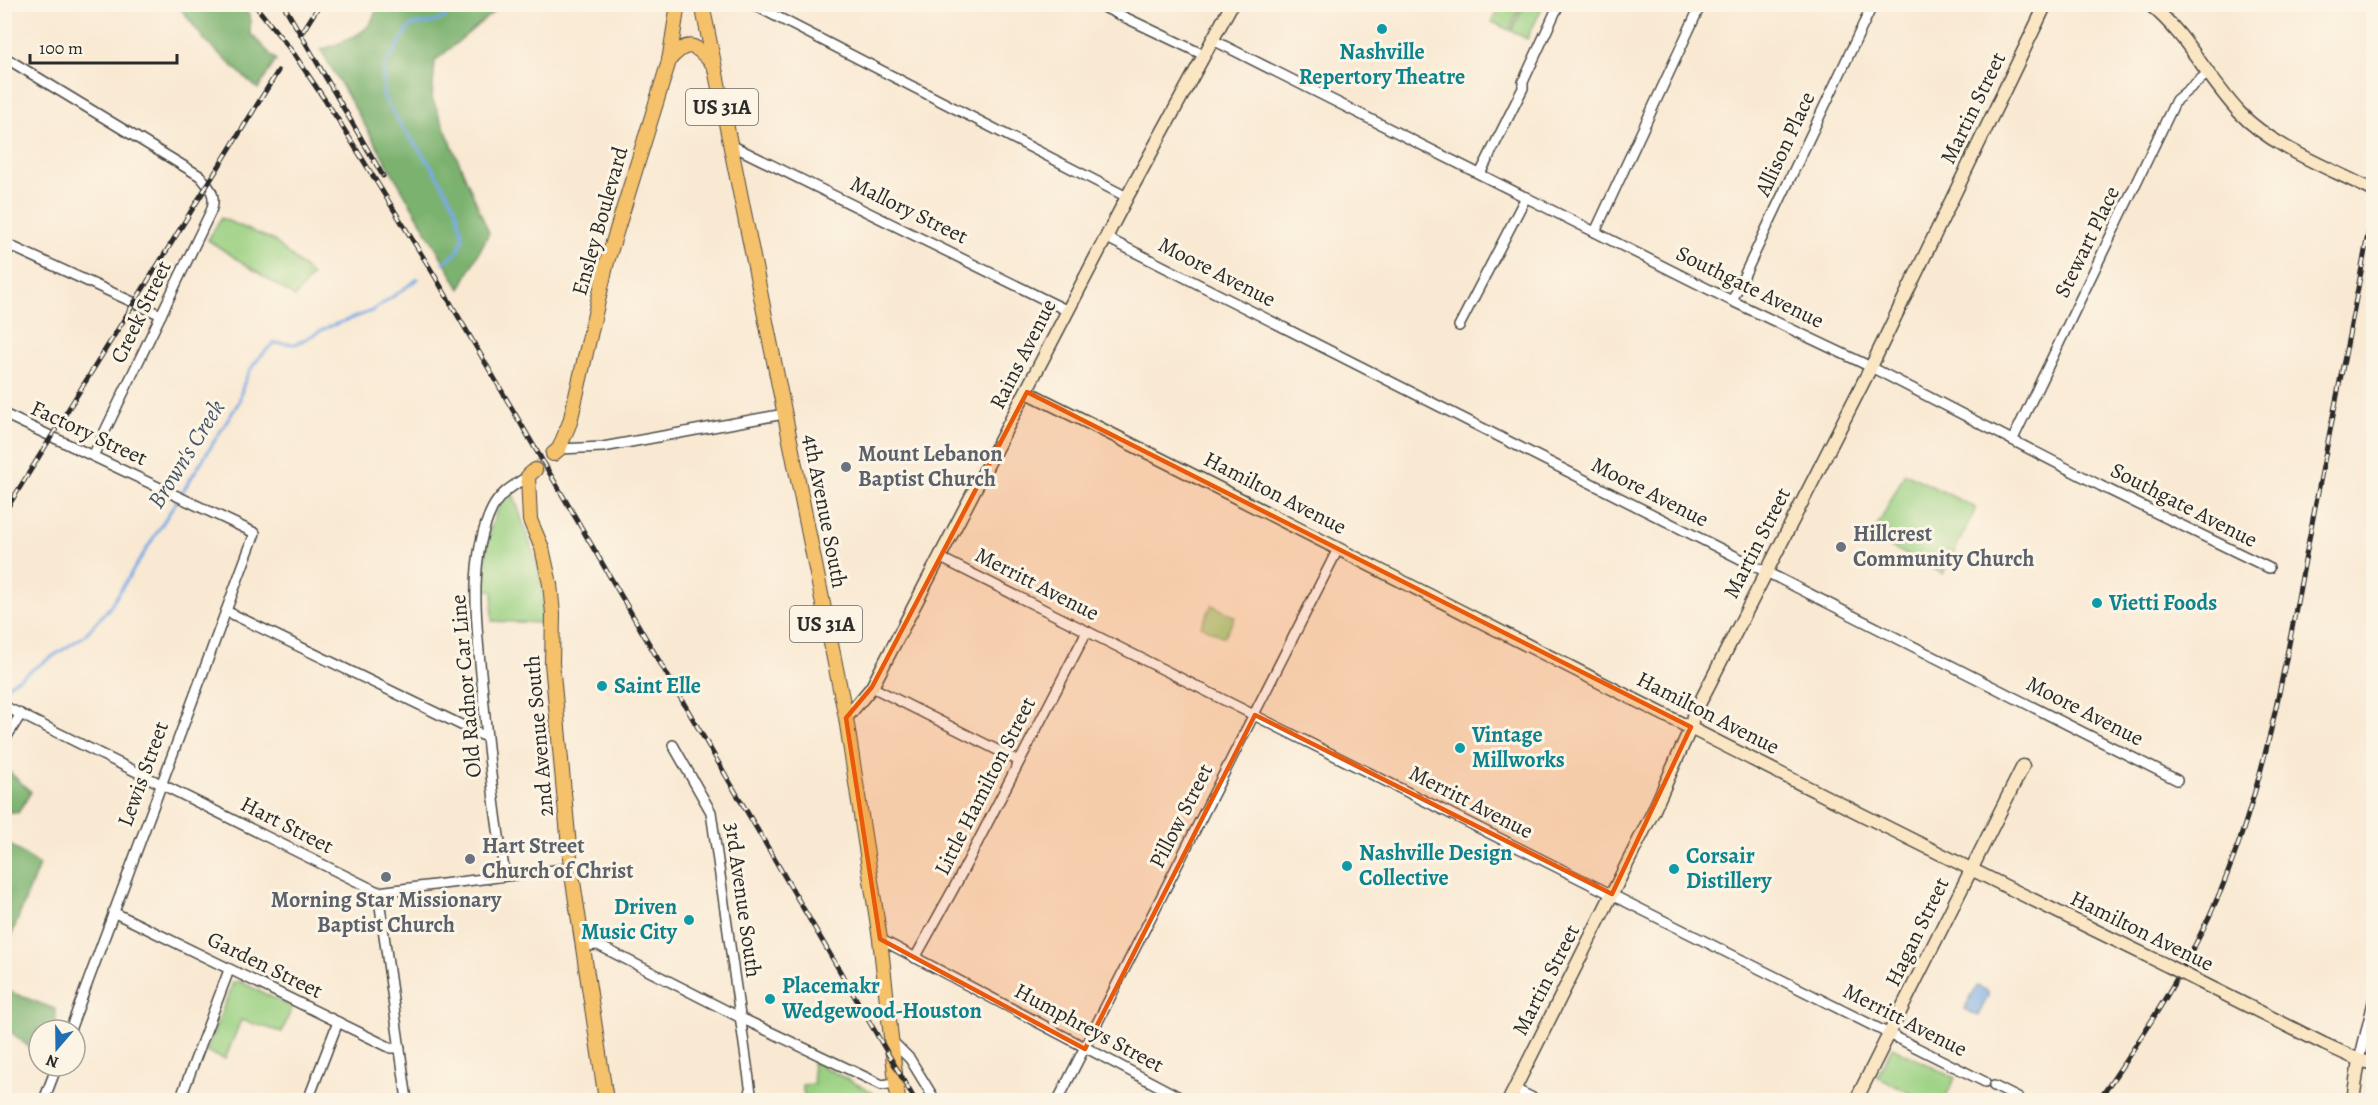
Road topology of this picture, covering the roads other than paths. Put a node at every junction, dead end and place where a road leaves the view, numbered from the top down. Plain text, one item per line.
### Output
1 (678, 4) edge
2 (702, 4) edge
3 (752, 4) edge
4 (1097, 4) edge
5 (1232, 4) edge
6 (1559, 4) edge
7 (1701, 4) edge
8 (1873, 4) edge
9 (2046, 4) edge
10 (2149, 4) edge
11 (1213, 40) junction
12 (1204, 55) junction
13 (6, 60) edge
14 (669, 61) junction
15 (712, 63) junction
16 (2208, 73) junction
17 (730, 145) junction
18 (1480, 174) junction
19 (2373, 191) edge
20 (1127, 197) junction
21 (1526, 197) junction
22 (1595, 232) junction
23 (1107, 238) junction
24 (4, 243) edge
25 (1732, 301) junction
26 (1068, 311) junction
27 (161, 315) junction
28 (1459, 326) dead end
29 (1871, 367) junction
30 (1027, 392) junction
31 (4, 414) edge
32 (784, 414) junction
33 (2013, 439) junction
34 (556, 451) joint
35 (93, 456) junction
36 (532, 473) joint
37 (255, 533) joint
38 (1338, 549) junction
39 (939, 557) junction
40 (2269, 568) dead end
41 (1765, 573) junction
42 (226, 611) junction
43 (1087, 631) junction
44 (872, 687) junction
45 (4, 706) edge
46 (21, 714) junction
47 (1254, 715) junction
48 (846, 718) junction
49 (1691, 727) junction
50 (486, 737) junction
51 (4, 741) edge
52 (673, 745) dead end
53 (1019, 761) junction
54 (2023, 766) dead end
55 (2177, 780) dead end
56 (160, 783) junction
57 (572, 868) junction
58 (1970, 870) junction
59 (505, 875) junction
60 (378, 892) junction
61 (1612, 894) junction
62 (113, 912) junction
63 (880, 939) junction
64 (584, 946) junction
65 (915, 958) junction
66 (229, 970) junction
67 (2373, 998) edge
68 (74, 1018) edge
69 (741, 1018) junction
70 (338, 1022) junction
71 (1890, 1034) junction
72 (891, 1040) junction
73 (400, 1048) junction
74 (1085, 1048) junction
75 (2359, 1060) junction
76 (2373, 1064) edge
77 (53, 1078) edge
78 (895, 1083) junction
79 (1515, 1089) junction
80 (2020, 1099) dead end
81 (44, 1101) edge
82 (180, 1101) edge
83 (308, 1101) edge
84 (407, 1101) edge
85 (606, 1101) edge
86 (752, 1101) edge
87 (898, 1101) edge
88 (935, 1101) edge
89 (1058, 1101) edge
90 (1185, 1101) edge
91 (1509, 1101) edge
92 (1536, 1101) edge
93 (1856, 1101) edge
94 (2353, 1101) edge

1 - 14 main road, Ensley Boulevard / US 31A
2 - 15 main road, 4th Avenue South / US 31A
3 - 20 street
4 - 12 street
5 - 11 street, Rains Avenue
6 - 18 street
7 - 22 street
8 - 25 street, Allison Place
9 - 29 street, Martin Street
10 - 16 street
11 - 12 street, Rains Avenue
11 - 18 street, Southgate Avenue
12 - 20 street, Rains Avenue
13 - 27 street, Creek Street
14 - 15 main road
14 - 34 main road, Ensley Boulevard / US 31A
15 - 17 main road, 4th Avenue South / US 31A
16 - 19 street
16 - 33 street, Stewart Place
17 - 26 street, Mallory Street
17 - 32 main road, 4th Avenue South / US 31A
18 - 21 street, Southgate Avenue
20 - 23 street, Rains Avenue
21 - 22 street, Southgate Avenue
21 - 28 street
22 - 25 street, Southgate Avenue
23 - 26 street, Rains Avenue
23 - 41 street, Moore Avenue
24 - 27 street
25 - 29 street, Southgate Avenue
26 - 30 street, Rains Avenue
27 - 35 street, Creek Street
29 - 33 street, Southgate Avenue
29 - 41 street, Martin Street
30 - 38 street, Hamilton Avenue
30 - 39 street, Rains Avenue
31 - 35 street, Factory Street
32 - 34 street
32 - 48 main road, 4th Avenue South / US 31A
33 - 40 street, Southgate Avenue
35 - 37 street, Factory Street
36 - 50 street, Old Radnor Car Line
36 - 57 main road, 2nd Avenue South
37 - 42 street, Lewis Street
38 - 47 street, Pillow Street
38 - 49 street, Hamilton Avenue
39 - 43 street, Merritt Avenue
39 - 44 street, Rains Avenue
41 - 49 street, Martin Street
41 - 55 street, Moore Avenue
42 - 50 street
42 - 56 street, Lewis Street
43 - 47 street, Merritt Avenue
43 - 53 street, Little Hamilton Street
44 - 48 street, Rains Avenue
44 - 53 street
45 - 46 street, Hart Street
46 - 51 street
46 - 56 street, Hart Street
47 - 61 street, Merritt Avenue
47 - 74 street, Pillow Street
48 - 63 main road, 4th Avenue South / US 31A
49 - 58 street, Hamilton Avenue
49 - 61 street, Martin Street
50 - 59 street, Old Radnor Car Line
52 - 69 street, 3rd Avenue South
53 - 65 street, Little Hamilton Street
54 - 58 street, Hagan Street
56 - 60 street, Hart Street
56 - 62 street, Lewis Street
57 - 59 street
57 - 64 main road, 2nd Avenue South
58 - 71 street, Hagan Street
58 - 75 street, Hamilton Avenue, bridge
59 - 60 street
60 - 73 street
61 - 71 street, Merritt Avenue
61 - 79 street, Martin Street
62 - 66 street, Garden Street
62 - 68 street, Lewis Street
63 - 65 street, Humphreys Street
63 - 72 main road, 4th Avenue South / US 31A
64 - 69 street
64 - 85 main road, 2nd Avenue South
65 - 74 street, Humphreys Street
66 - 70 street, Garden Street
66 - 82 street
67 - 75 street
69 - 78 street
69 - 86 street, 3rd Avenue South
70 - 73 street, Garden Street
70 - 83 street
71 - 80 street, Merritt Avenue
71 - 93 street, Hagan Street
72 - 78 main road, 4th Avenue South / US 31A
72 - 88 street
73 - 84 street
74 - 89 street, Pillow Street
74 - 90 street, Humphreys Street
75 - 76 street, Hamilton Avenue
75 - 94 street
77 - 81 street
78 - 87 main road, 4th Avenue South / US 31A
79 - 91 street, Martin Street
79 - 92 street

